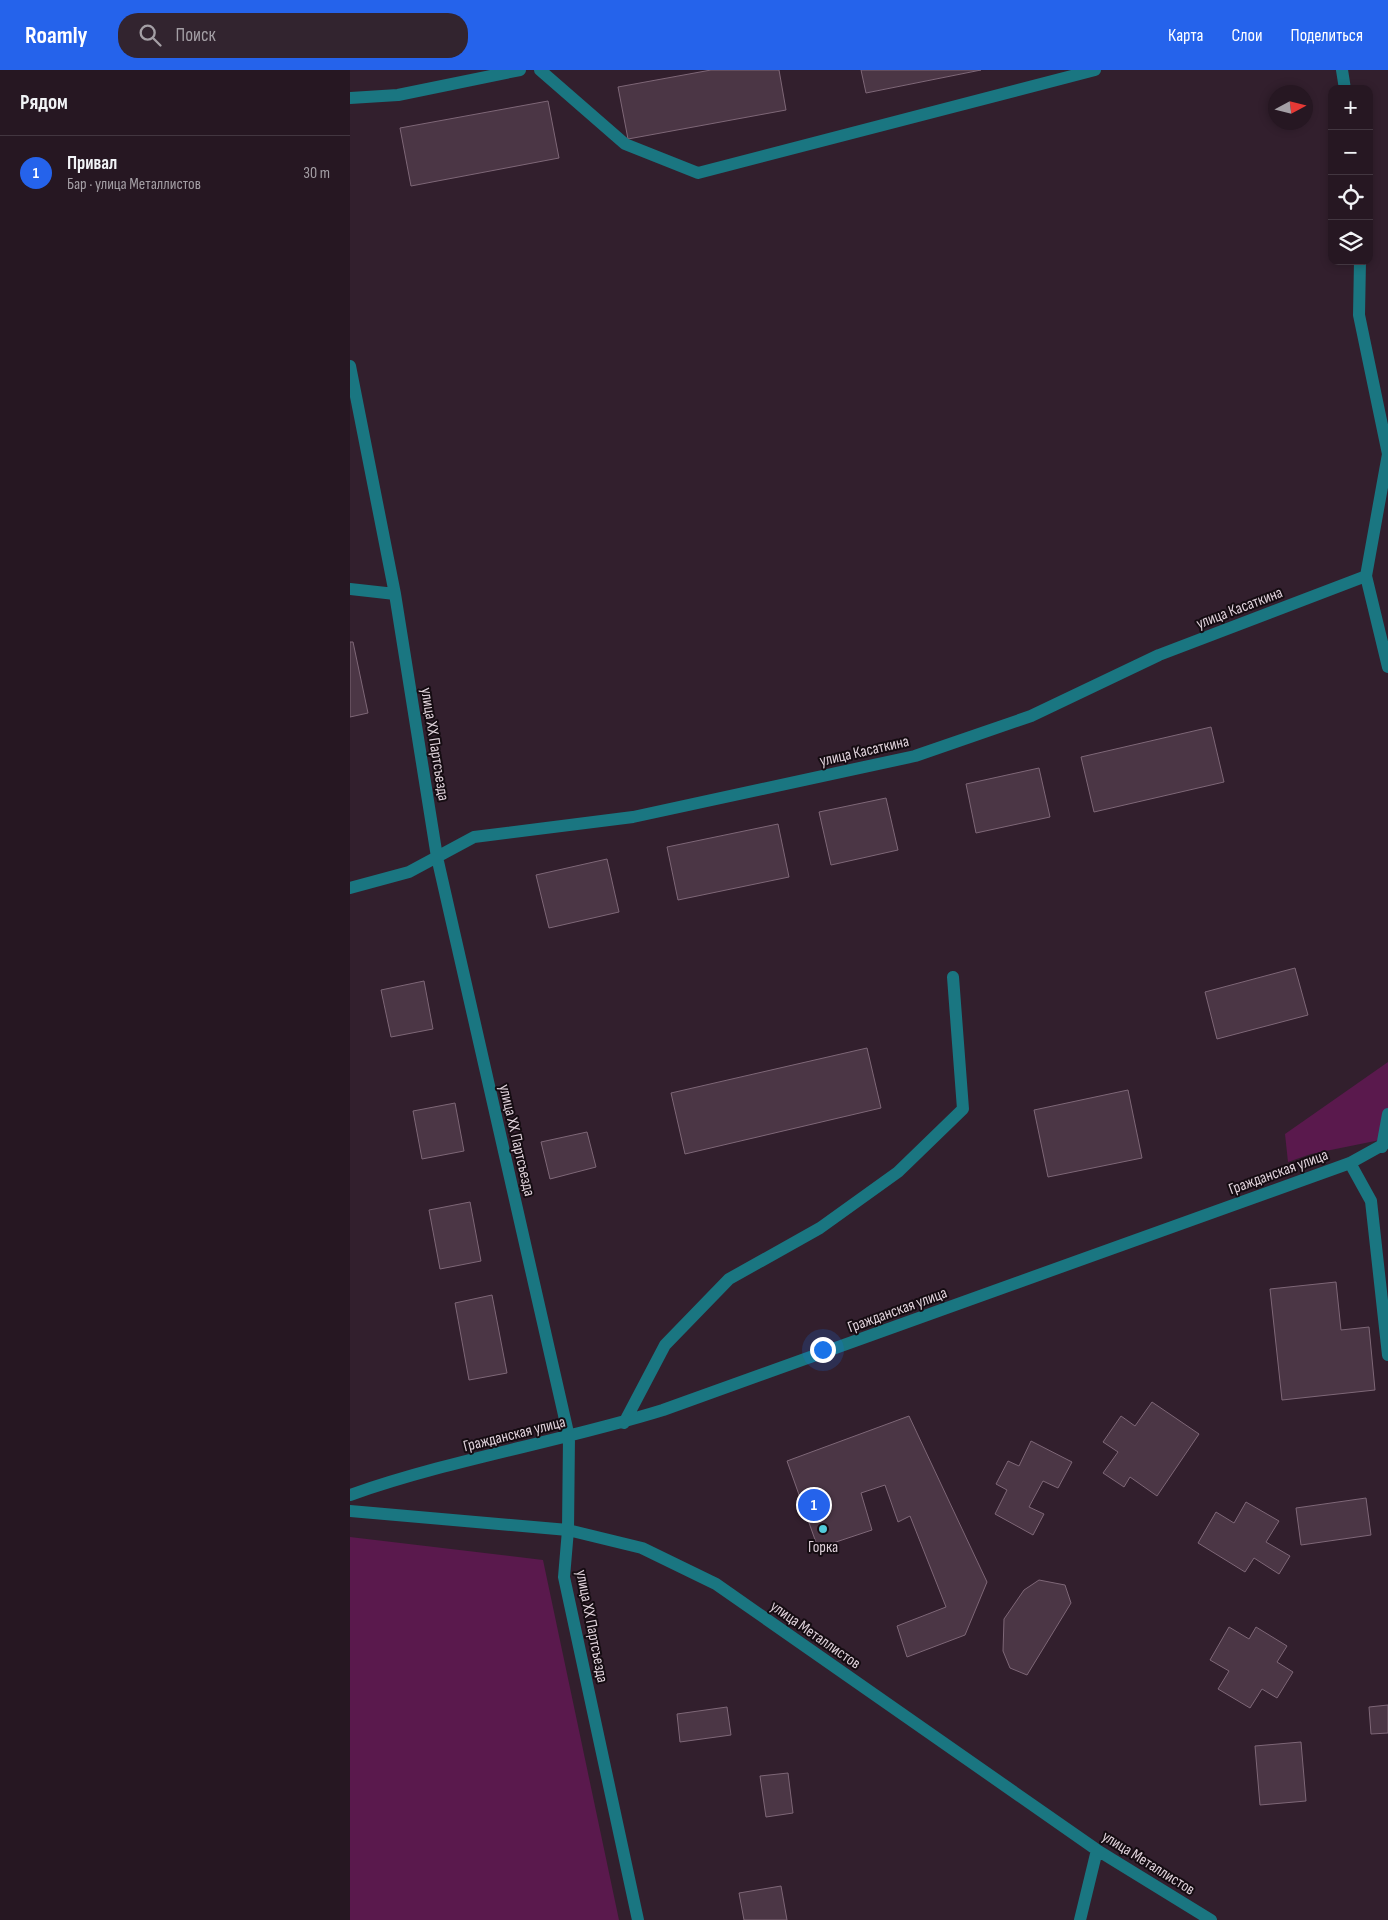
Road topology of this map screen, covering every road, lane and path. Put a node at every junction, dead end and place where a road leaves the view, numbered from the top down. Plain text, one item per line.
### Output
1 (520, 70) edge
2 (540, 70) edge
3 (1095, 70) edge
4 (1342, 70) edge
5 (1344, 85) edge
6 (350, 98) edge
7 (1360, 265) edge
8 (350, 366) edge
9 (1366, 576) junction
10 (350, 589) edge
11 (395, 594) junction
12 (1388, 667) edge
13 (437, 857) junction
14 (350, 888) edge
15 (953, 977) dead end
16 (1388, 1114) edge
17 (1385, 1144) edge
18 (1350, 1163) junction
19 (1388, 1355) edge
20 (624, 1423) junction
21 (569, 1437) junction
22 (350, 1495) edge
23 (350, 1511) edge
24 (568, 1530) junction
25 (1097, 1850) junction
26 (638, 1920) edge
27 (1080, 1920) edge
28 (1211, 1920) edge

1 - 6 street
2 - 3 street
4 - 5 street
7 - 9 street
8 - 11 street, улица XX Партсъезда
9 - 12 street
9 - 13 street, улица Касаткина
10 - 11 street
11 - 13 street, улица XX Партсъезда
13 - 14 street, улица Касаткина
13 - 21 street, улица XX Партсъезда
15 - 20 street
16 - 17 street
17 - 18 street, Гражданская улица
18 - 19 street
18 - 20 street, Гражданская улица
20 - 21 street, Гражданская улица
21 - 22 street, Гражданская улица
21 - 24 street, улица XX Партсъезда
23 - 24 street, улица Металлистов
24 - 25 street, улица Металлистов
24 - 26 street, улица XX Партсъезда
25 - 27 street
25 - 28 street, улица Металлистов

